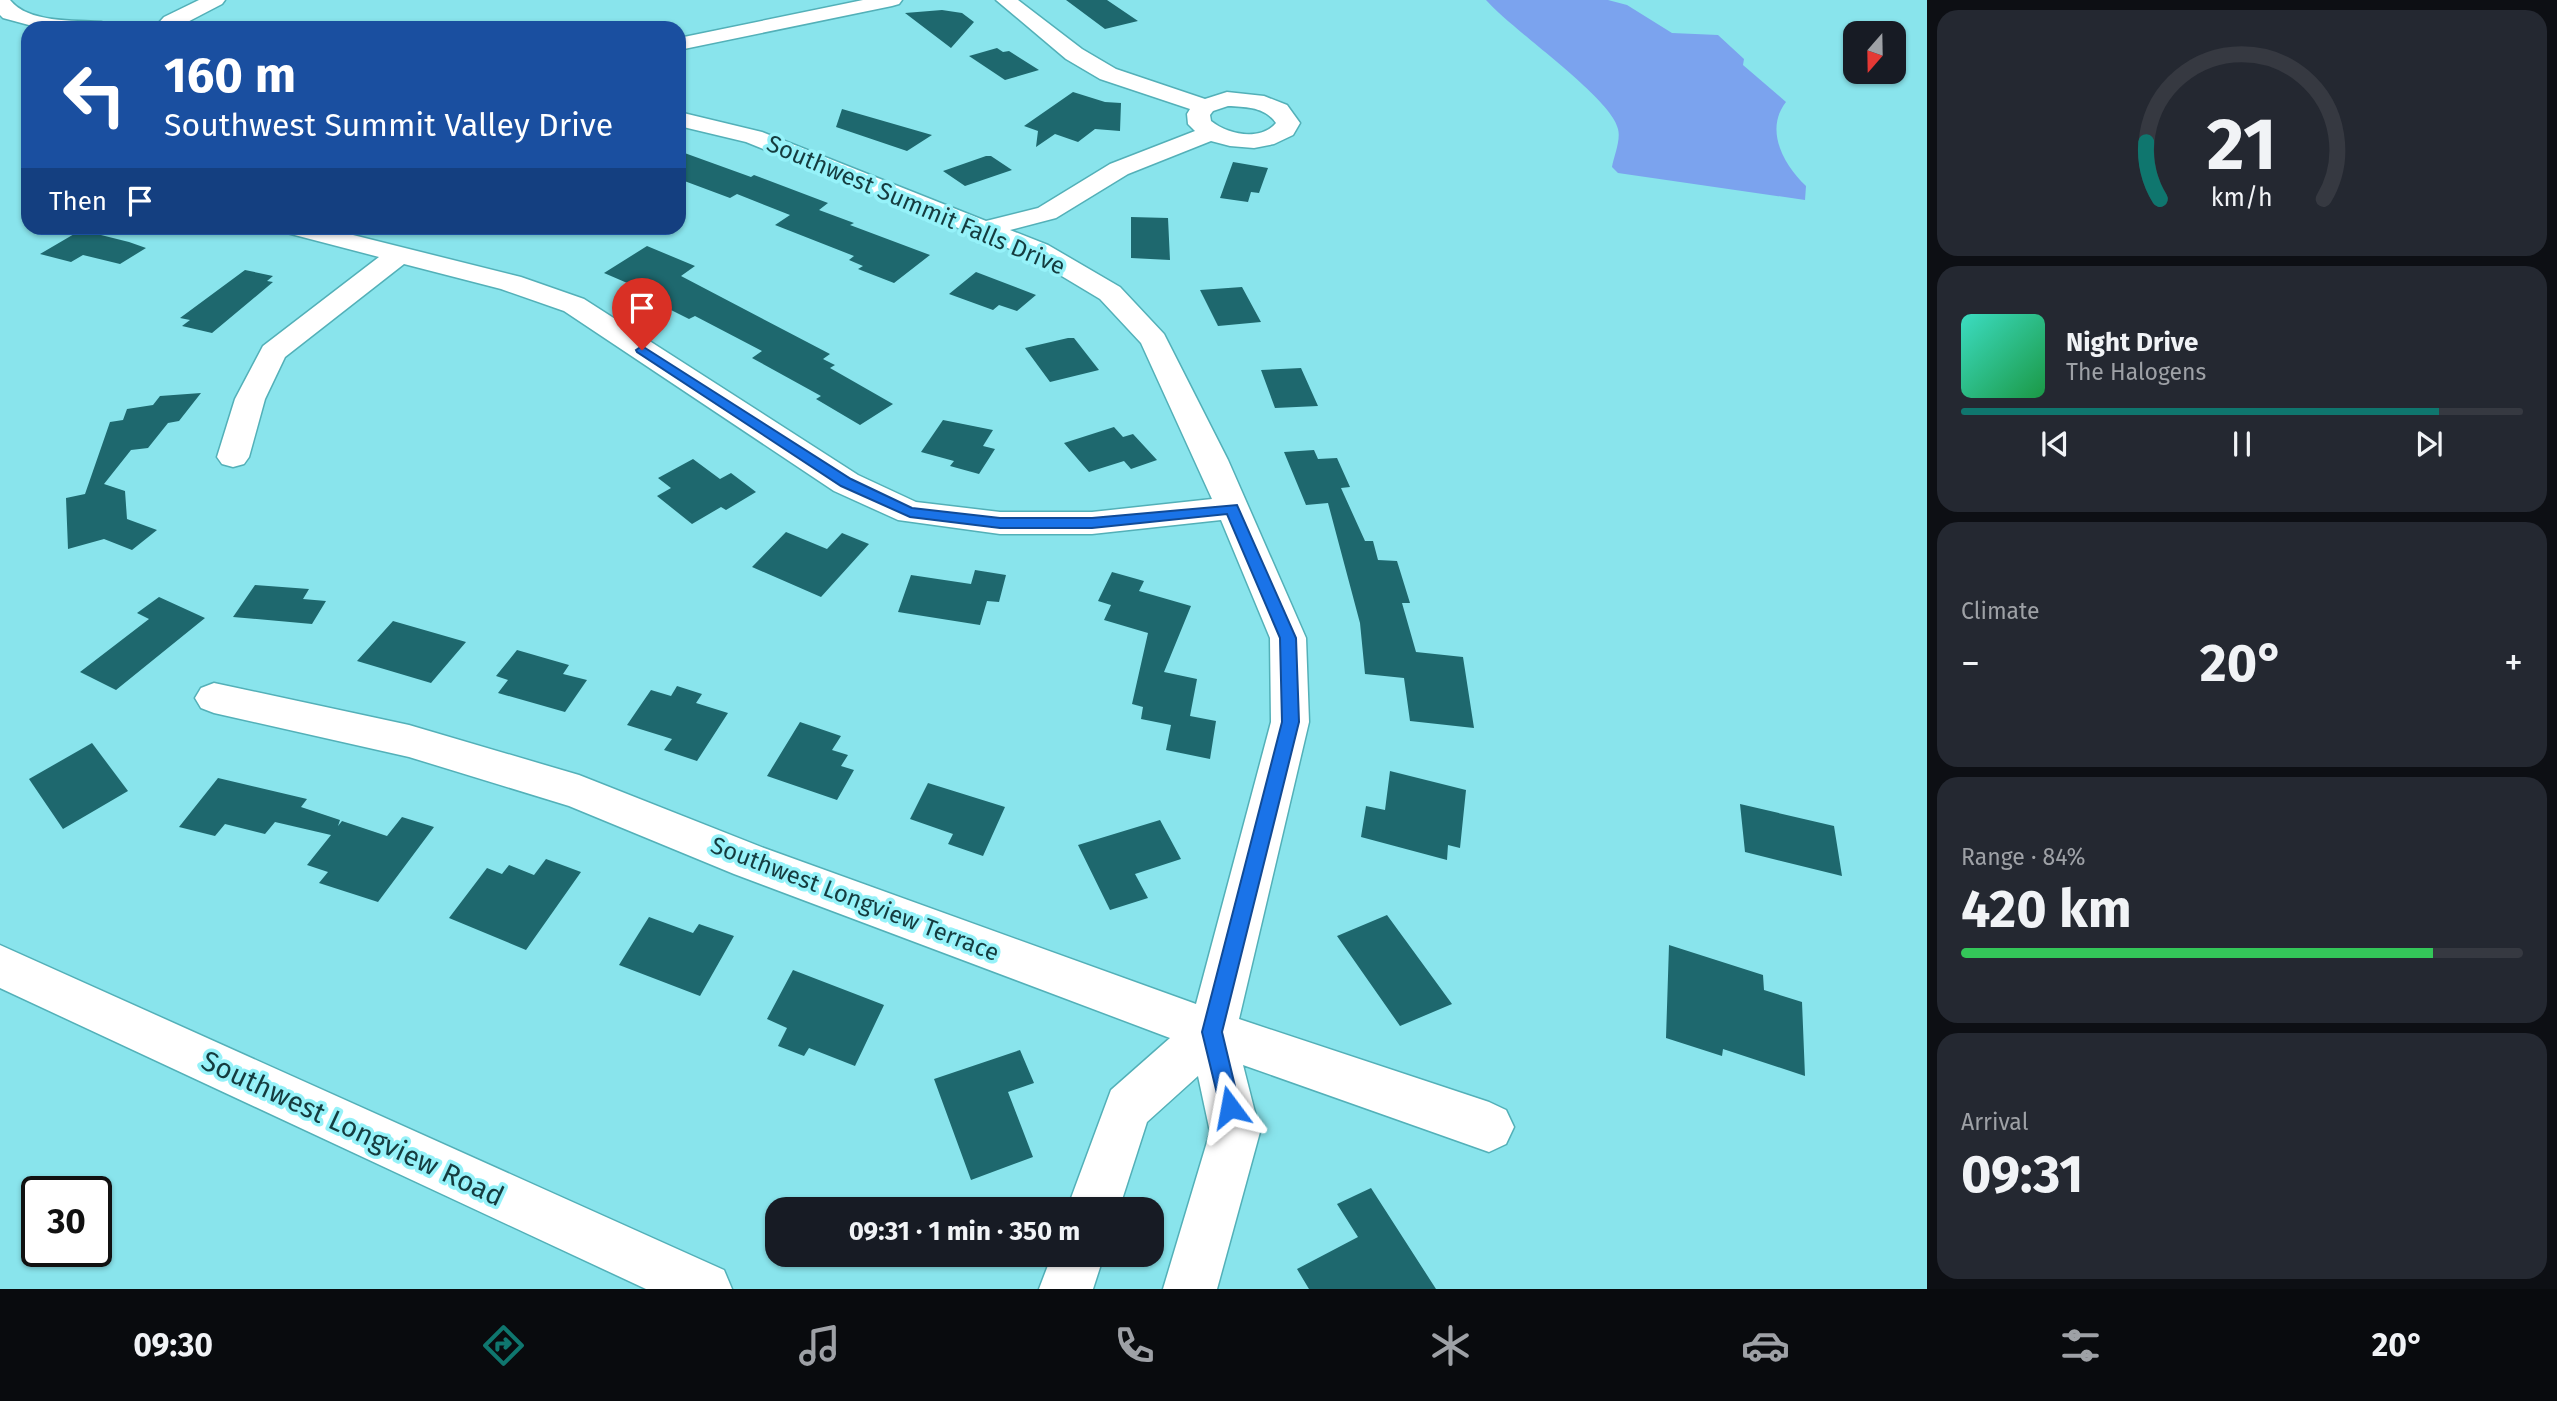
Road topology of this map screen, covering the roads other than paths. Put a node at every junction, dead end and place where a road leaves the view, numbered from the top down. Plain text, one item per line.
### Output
1 (215, 0) edge
2 (892, 0) edge
3 (1006, 0) edge
4 (0, 1) edge
5 (40, 21) edge
6 (171, 21) edge
7 (686, 43) edge
8 (1205, 106) junction
9 (686, 121) edge
10 (1211, 132) junction
11 (1047, 213) junction
12 (984, 229) junction
13 (324, 235) edge
14 (1039, 251) junction
15 (400, 254) junction
16 (233, 457) dead end
17 (1232, 508) junction
18 (214, 698) dead end
19 (0, 966) edge
20 (1212, 1032) junction
21 (1489, 1127) dead end
22 (1097, 1197) edge
23 (1074, 1267) edge
24 (705, 1289) edge
25 (1066, 1289) edge
26 (1190, 1289) edge

1 - 6 street
2 - 7 street
3 - 8 street
4 - 5 street
8 - 10 street
8 - 10 street
9 - 12 street, Southwest Summit Falls Drive
10 - 11 street
11 - 12 street
11 - 14 street
12 - 14 street, Southwest Summit Falls Drive
13 - 15 street
14 - 17 street, Southwest Summit Falls Drive
15 - 16 street
15 - 17 street
17 - 20 street, Southwest Summit Falls Drive
18 - 20 street, Southwest Longview Terrace
19 - 24 street, Southwest Longview Road
20 - 21 street, Southwest Longview Terrace
20 - 22 street
20 - 26 street, Southwest Summit Falls Drive
23 - 25 street

